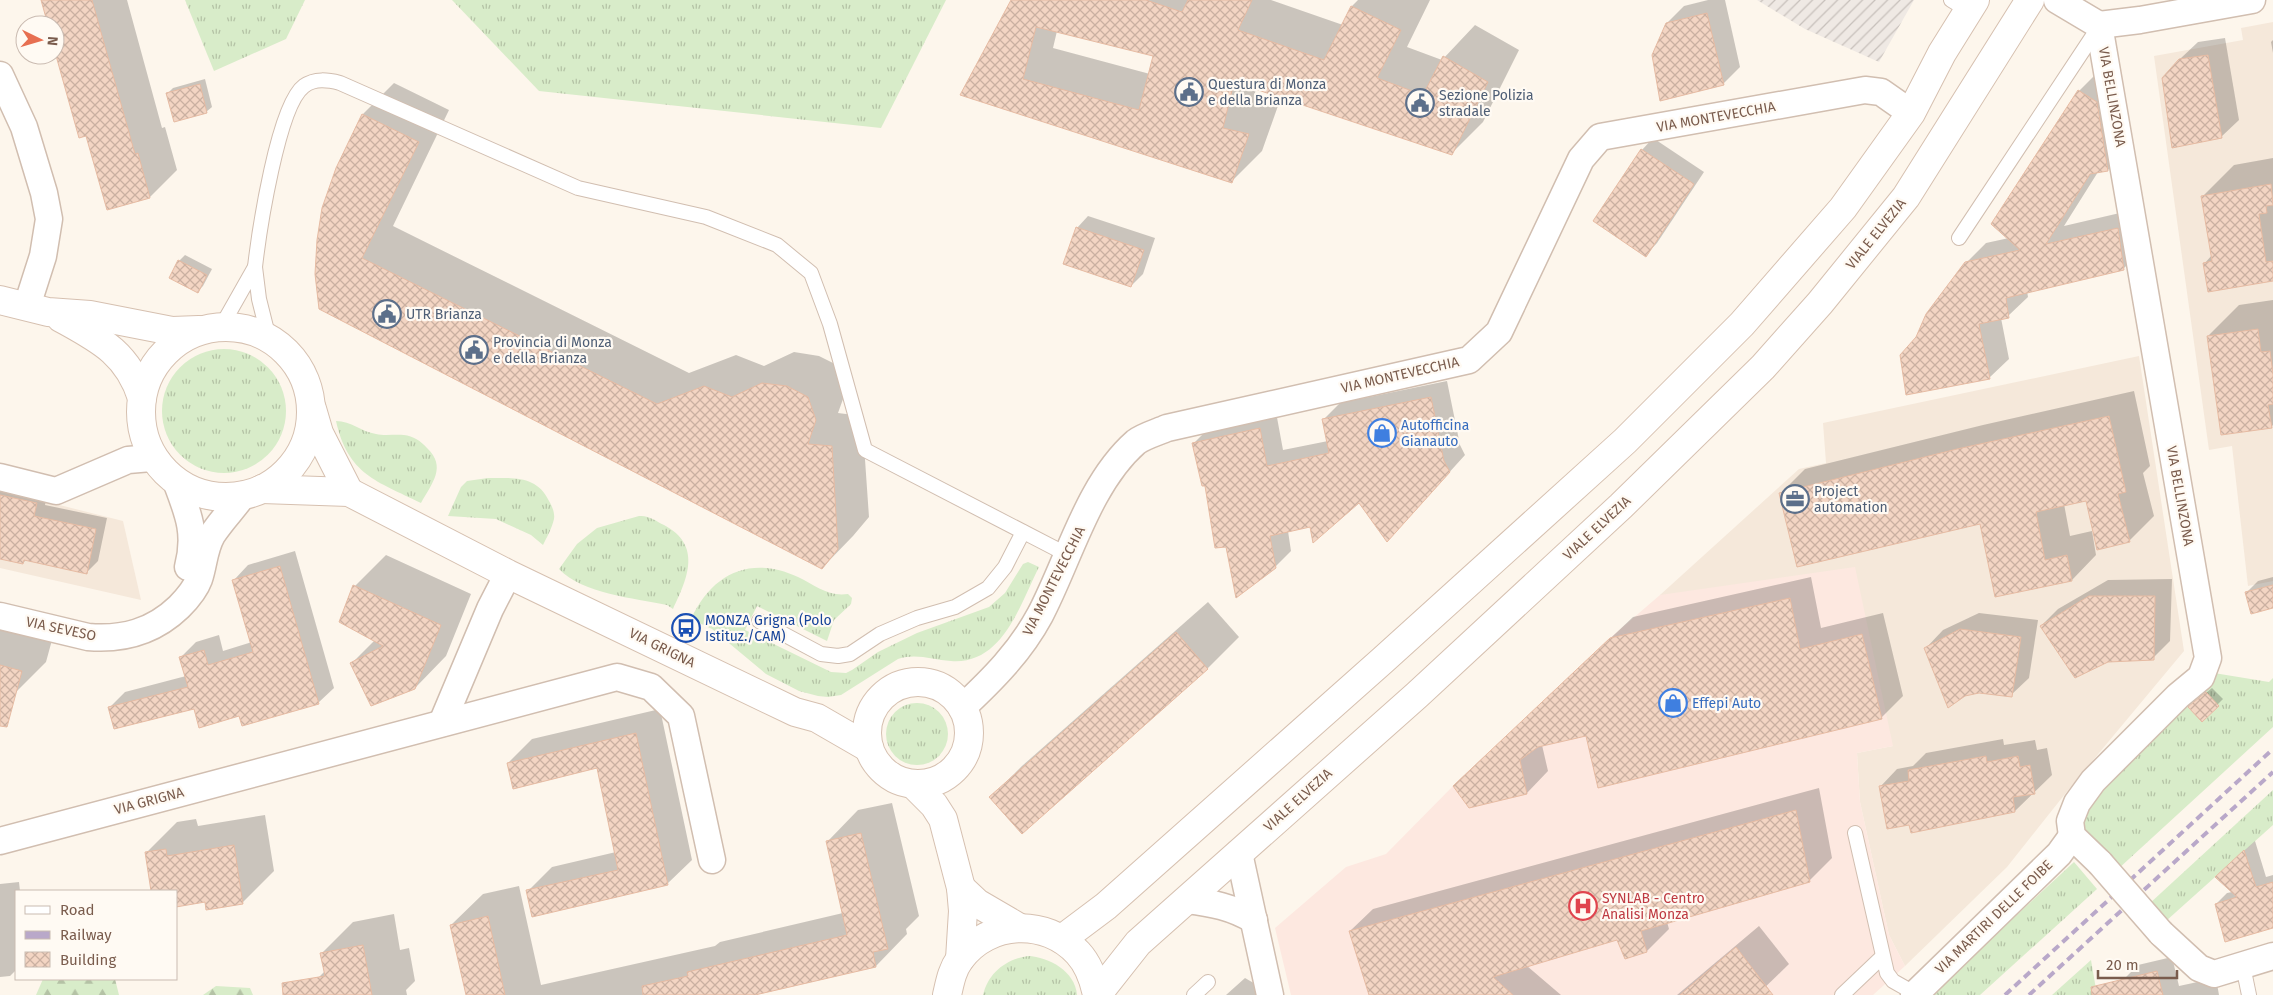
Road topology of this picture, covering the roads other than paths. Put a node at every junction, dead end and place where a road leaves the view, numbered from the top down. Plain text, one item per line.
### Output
1 (2030, 0) edge
2 (2057, 0) edge
3 (2252, 0) edge
4 (1965, 4) edge
5 (2100, 25) junction
6 (0, 75) edge
7 (1911, 113) junction
8 (1959, 238) dead end
9 (255, 267) junction
10 (0, 300) edge
11 (37, 309) junction
12 (215, 328) junction
13 (269, 339) junction
14 (142, 398) junction
15 (309, 398) junction
16 (156, 461) junction
17 (0, 477) edge
18 (176, 481) junction
19 (252, 492) junction
20 (349, 492) junction
21 (1023, 532) junction
22 (1068, 555) junction
23 (508, 574) junction
24 (174, 611) junction
25 (0, 616) edge
26 (759, 621) dead end
27 (962, 708) junction
28 (870, 713) junction
29 (817, 718) junction
30 (442, 723) junction
31 (869, 748) junction
32 (953, 770) junction
33 (912, 784) junction
34 (943, 819) junction
35 (1855, 833) dead end
36 (2072, 836) junction
37 (0, 842) edge
38 (1239, 853) junction
39 (712, 860) dead end
40 (961, 888) junction
41 (1186, 900) junction
42 (1254, 920) junction
43 (1018, 927) junction
44 (1062, 939) junction
45 (2273, 956) edge
46 (1882, 957) junction
47 (960, 959) junction
48 (2242, 966) junction
49 (1208, 982) dead end
50 (1915, 994) edge
51 (947, 995) edge
52 (1097, 995) edge
53 (1194, 995) edge
54 (1270, 995) edge
55 (1842, 995) edge
56 (2249, 995) edge

1 - 38 main road, VIALE ELVEZIA
2 - 5 street
3 - 5 street
4 - 7 main road
5 - 8 lane
5 - 36 street, VIA BELLINZONA
6 - 11 street
7 - 22 street, VIA MONTEVECCHIA
7 - 44 main road
9 - 12 lane
9 - 13 lane
9 - 21 lane
10 - 11 main road
11 - 12 main road
11 - 14 main road
12 - 13 main road
12 - 14 main road
13 - 15 main road
14 - 16 main road
15 - 19 main road
15 - 20 main road
16 - 17 street
16 - 18 main road
18 - 19 main road
18 - 24 street
19 - 20 main road, VIA GRIGNA
19 - 24 street, VIA SEVESO
20 - 23 main road, VIA GRIGNA
21 - 22 lane
21 - 26 lane
22 - 27 street, VIA MONTEVECCHIA
23 - 29 main road, VIA GRIGNA
23 - 30 street
24 - 25 street, VIA SEVESO
27 - 28 main road
27 - 32 main road
28 - 29 main road, VIA GRIGNA
28 - 31 main road
29 - 31 main road, VIA GRIGNA
30 - 37 street, VIA GRIGNA
30 - 39 street, VIA GRIGNA
31 - 33 main road
32 - 33 main road
32 - 34 main road
33 - 34 main road
34 - 40 main road
35 - 46 lane
36 - 48 street, bridge
36 - 50 street, VIA MARTIRI DELLE FOIBE
38 - 41 main road, VIALE ELVEZIA
38 - 42 street
40 - 43 main road
40 - 47 main road
41 - 42 street
41 - 52 main road, VIALE ELVEZIA
42 - 54 street
43 - 44 main road, VIALE ELVEZIA
43 - 47 main road, VIALE ELVEZIA
44 - 52 main road, VIALE ELVEZIA
45 - 48 street
46 - 50 lane
46 - 55 lane
47 - 51 main road, VIALE ELVEZIA
48 - 56 lane
49 - 53 lane

